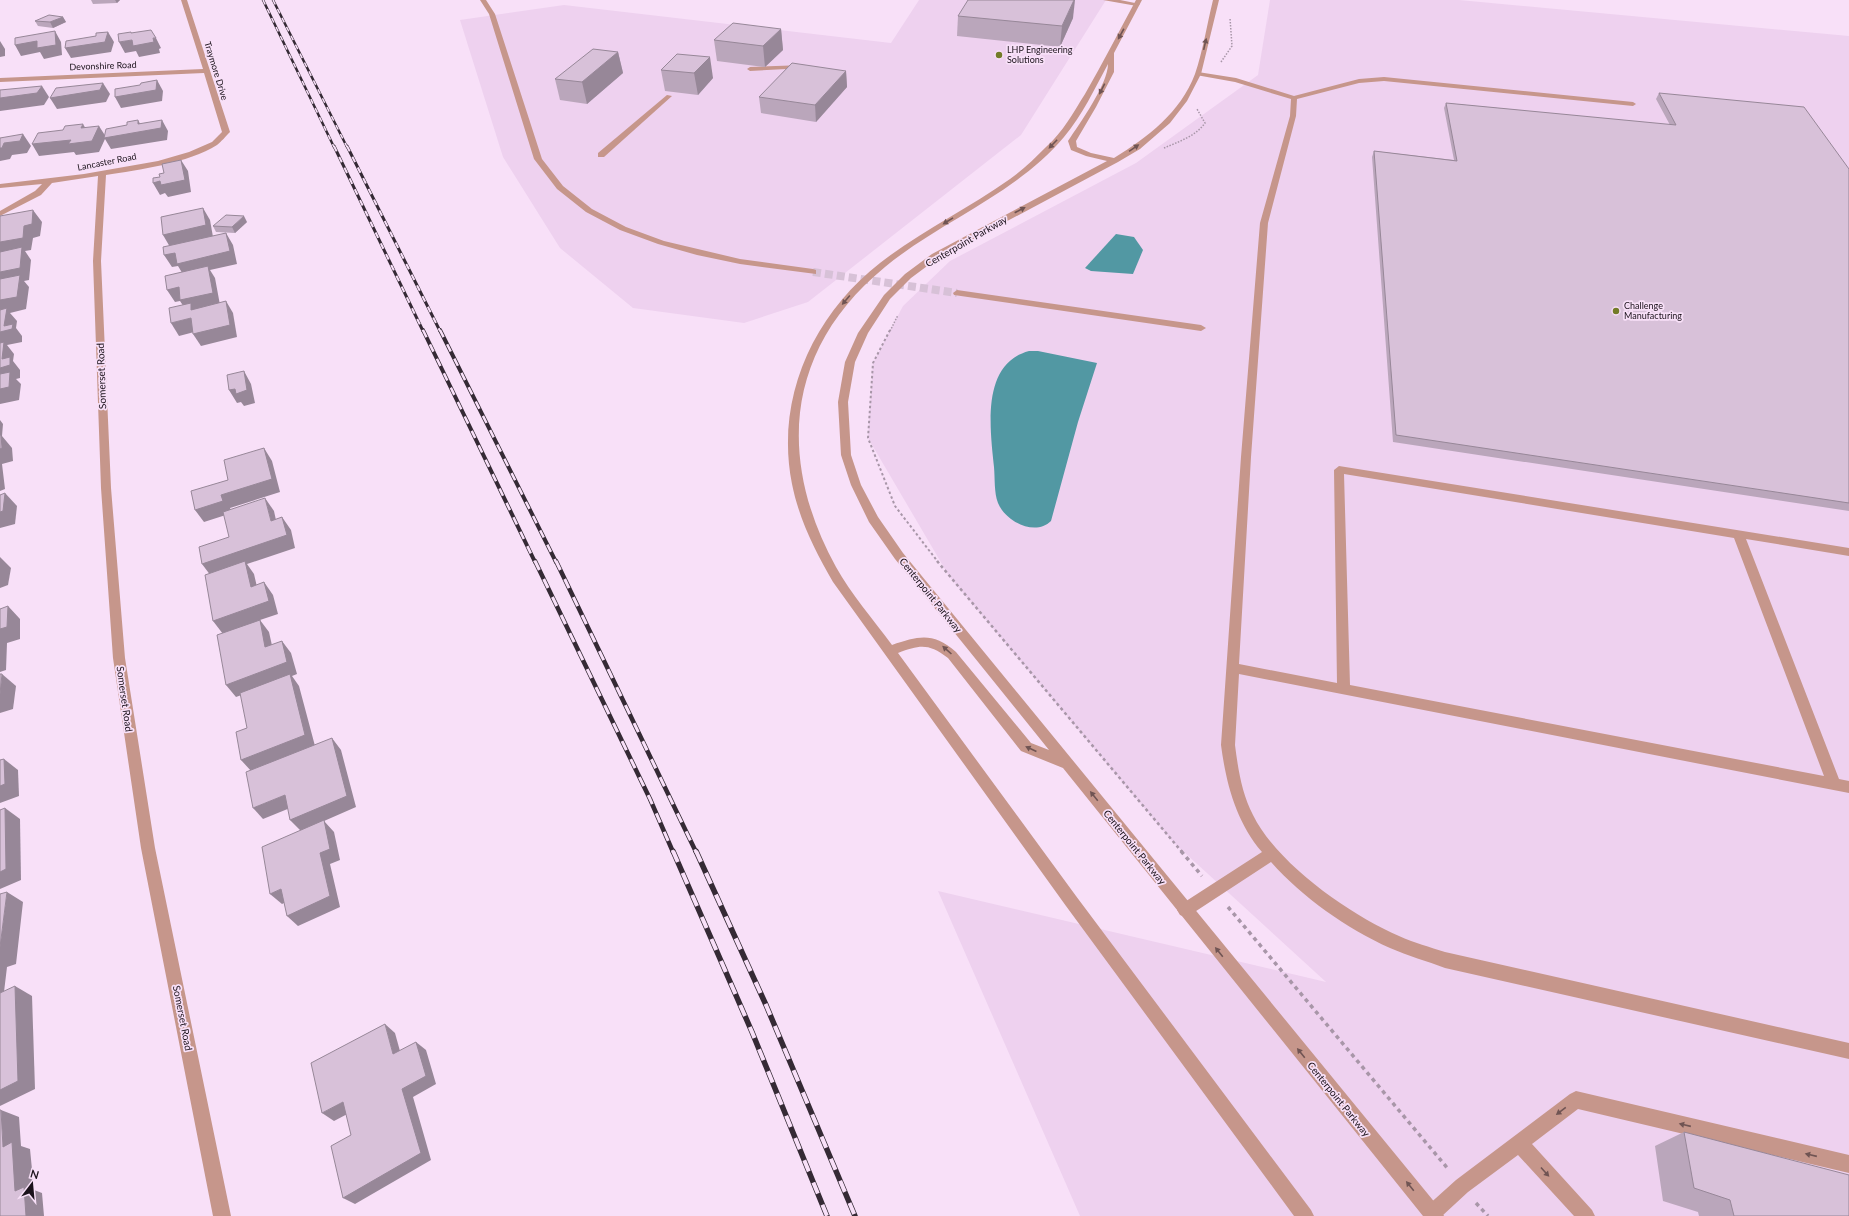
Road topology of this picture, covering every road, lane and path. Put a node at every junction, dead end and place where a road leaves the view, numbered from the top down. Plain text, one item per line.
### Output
1 (184, 0) edge
2 (483, 0) edge
3 (1106, 0) edge
4 (1216, 0) edge
5 (1138, 2) edge
6 (1230, 12) dead end
7 (1111, 52) junction
8 (1220, 65) dead end
9 (811, 68) edge
10 (750, 69) edge
11 (207, 71) junction
12 (1198, 74) junction
13 (0, 80) edge
14 (669, 96) edge
15 (1294, 98) junction
16 (1632, 104) dead end
17 (1196, 107) dead end
18 (215, 144) joint
19 (1162, 149) dead end
20 (601, 155) dead end
21 (1115, 160) junction
22 (102, 174) junction
23 (49, 182) junction
24 (0, 186) edge
25 (0, 214) edge
26 (814, 272) tunnel mouth
27 (957, 294) tunnel mouth
28 (900, 312) dead end
29 (1201, 328) dead end
30 (1739, 535) junction
31 (1849, 552) edge
32 (889, 651) junction
33 (1234, 668) junction
34 (1344, 689) junction
35 (1067, 763) junction
36 (1834, 784) junction
37 (1849, 787) edge
38 (1173, 842) dead end
39 (1271, 854) junction
40 (1185, 910) junction
41 (1249, 932) dead end
42 (1849, 1052) edge
43 (1519, 1143) junction
44 (1442, 1161) dead end
45 (1849, 1164) edge
46 (1434, 1214) edge
47 (222, 1216) edge
48 (1306, 1216) edge
49 (1586, 1216) edge

1 - 11 street, Traymore Drive
2 - 26 street
3 - 5 street
12 -> 4 street, Centerpoint Parkway
5 -> 7 street
6 - 8 path
7 -> 21 street
7 -> 32 street
9 - 10 street
11 - 13 street, Devonshire Road
11 - 18 street, Traymore Drive
12 - 15 street
21 -> 12 street, Centerpoint Parkway
14 - 20 street
15 - 16 street
15 - 33 street
17 - 19 path
18 - 22 street, Lancaster Road
35 -> 21 street, Centerpoint Parkway
22 - 23 street, Lancaster Road
22 - 47 street, Somerset Road
23 - 24 street, Lancaster Road
23 - 25 street
27 - 29 street
28 - 38 path
30 - 31 street
30 - 34 street
30 - 36 street
35 -> 32 street
32 - 48 street
33 - 34 street
33 - 39 street
34 - 36 street
40 -> 35 street, Centerpoint Parkway
36 - 37 street
39 - 40 street
39 - 42 street
46 -> 40 street, Centerpoint Parkway
41 - 44 path
45 -> 43 street
43 - 46 street
43 -> 49 street

